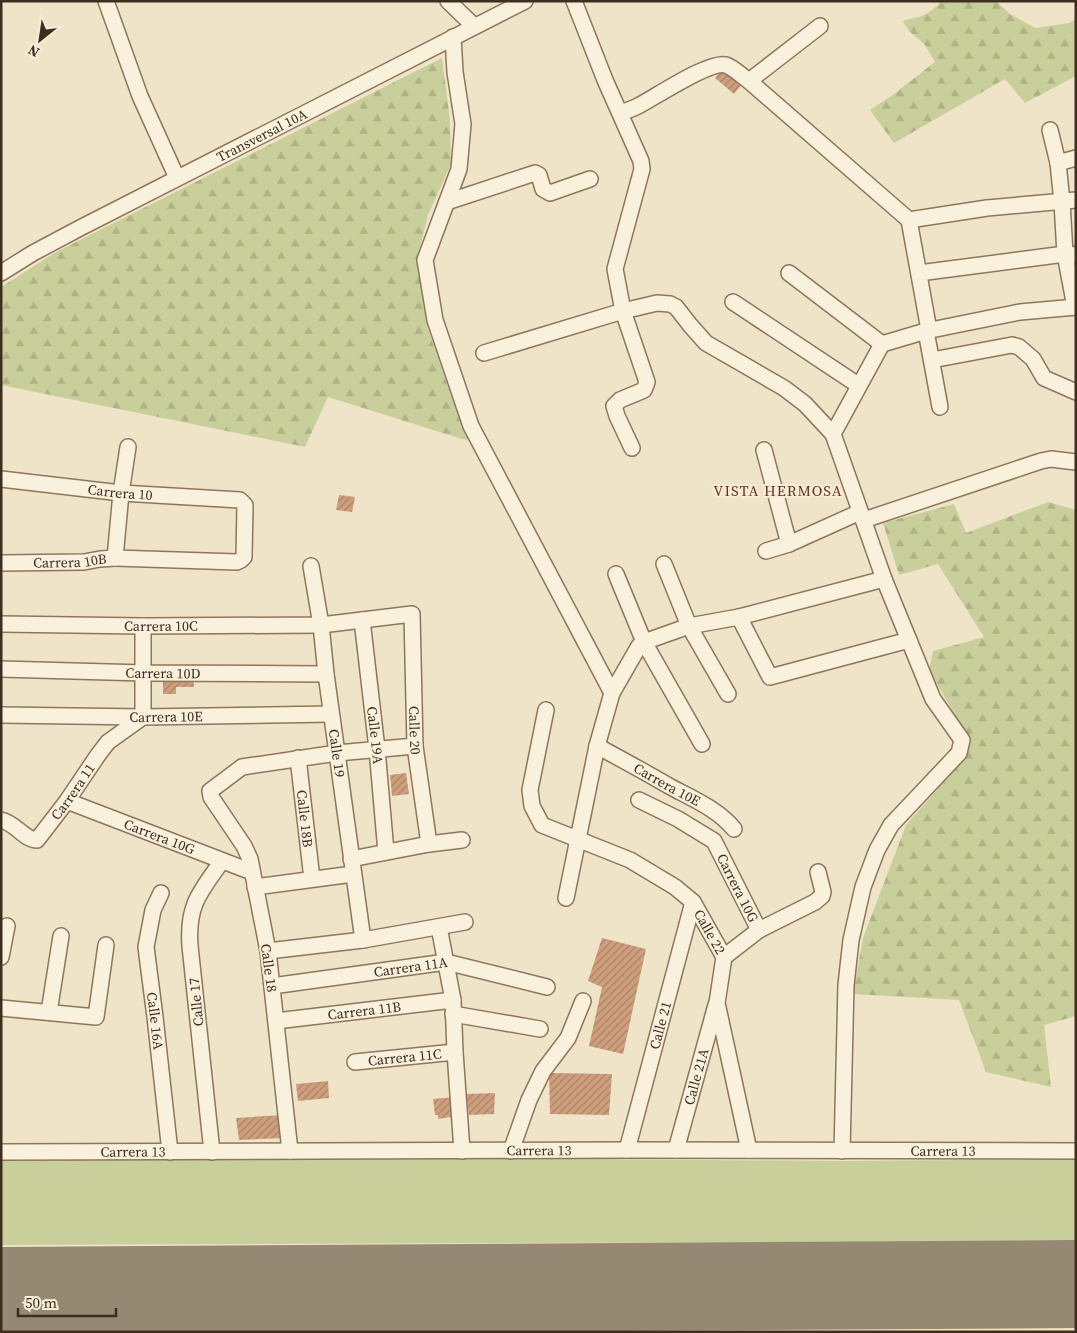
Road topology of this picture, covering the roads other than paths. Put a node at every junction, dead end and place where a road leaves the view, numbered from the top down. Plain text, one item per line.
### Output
1 (106, 1) edge
2 (448, 1) edge
3 (524, 1) edge
4 (574, 1) edge
5 (474, 26) junction
6 (820, 26) dead end
7 (453, 36) junction
8 (749, 81) junction
9 (620, 113) junction
10 (1050, 130) dead end
11 (1076, 158) edge
12 (1058, 163) junction
13 (177, 178) junction
14 (590, 179) dead end
15 (1069, 201) edge
16 (447, 202) junction
17 (909, 220) junction
18 (1070, 255) edge
19 (789, 273) dead end
20 (918, 273) junction
21 (1, 274) edge
22 (733, 302) dead end
23 (1076, 307) edge
24 (623, 311) junction
25 (927, 331) junction
26 (882, 344) junction
27 (484, 353) dead end
28 (932, 360) junction
29 (858, 385) junction
30 (1076, 392) edge
31 (940, 406) dead end
32 (833, 434) junction
33 (128, 447) dead end
34 (632, 448) dead end
35 (764, 450) dead end
36 (1076, 462) edge
37 (1, 479) edge
38 (121, 493) junction
39 (862, 516) junction
40 (789, 544) junction
41 (766, 551) dead end
42 (116, 558) junction
43 (1, 563) edge
44 (664, 564) dead end
45 (311, 566) dead end
46 (616, 574) dead end
47 (884, 579) junction
48 (412, 614) joint
49 (739, 617) junction
50 (362, 620) junction
51 (1, 624) edge
52 (321, 625) junction
53 (143, 626) junction
54 (688, 626) junction
55 (909, 640) junction
56 (644, 642) junction
57 (1, 670) edge
58 (144, 673) junction
59 (326, 674) junction
60 (612, 693) junction
61 (728, 694) dead end
62 (546, 710) dead end
63 (331, 714) junction
64 (1, 715) edge
65 (143, 717) junction
66 (702, 744) dead end
67 (415, 746) junction
68 (597, 746) junction
69 (377, 749) junction
70 (337, 753) junction
71 (298, 758) junction
72 (639, 800) dead end
73 (67, 801) junction
74 (1, 820) edge
75 (734, 829) dead end
76 (578, 839) junction
77 (462, 840) dead end
78 (429, 844) junction
79 (386, 852) junction
80 (222, 861) junction
81 (352, 866) junction
82 (818, 872) dead end
83 (254, 879) junction
84 (312, 879) junction
85 (161, 893) dead end
86 (566, 898) dead end
87 (693, 902) junction
88 (465, 922) dead end
89 (7, 926) dead end
90 (439, 927) junction
91 (759, 930) junction
92 (61, 936) dead end
93 (362, 940) junction
94 (106, 945) dead end
95 (268, 951) junction
96 (1, 957) edge
97 (724, 957) junction
98 (446, 962) junction
99 (272, 986) junction
100 (547, 987) dead end
101 (583, 1001) dead end
102 (717, 1003) junction
103 (453, 1007) junction
104 (1, 1008) edge
105 (49, 1012) junction
106 (276, 1021) junction
107 (540, 1029) dead end
108 (454, 1052) junction
109 (354, 1062) dead end
110 (626, 1150) junction
111 (676, 1150) junction
112 (748, 1150) junction
113 (290, 1151) junction
114 (462, 1151) junction
115 (512, 1151) junction
116 (842, 1151) junction
117 (1076, 1151) edge
118 (1, 1152) edge
119 (170, 1152) junction
120 (212, 1152) junction

1 - 13 street
2 - 5 street
3 - 5 street, Transversal 10A
4 - 9 street
5 - 7 street, Transversal 10A
6 - 8 street
7 - 13 street, Transversal 10A
7 - 16 street
8 - 9 street
8 - 17 street
9 - 24 street
10 - 12 street
11 - 12 street
12 - 15 street
13 - 21 street, Transversal 10A
14 - 16 street
15 - 17 street
15 - 18 street
16 - 60 street
17 - 20 street
18 - 20 street
18 - 23 street
19 - 26 street
20 - 25 street
22 - 29 street
23 - 25 street
24 - 27 street
24 - 32 street
24 - 34 street
25 - 26 street
25 - 28 street
26 - 29 street
28 - 30 street
28 - 31 street
29 - 32 street
32 - 39 street
33 - 38 street, Carrera 10B
35 - 40 street
36 - 39 street
37 - 38 street, Carrera 10
38 - 42 street, Carrera 10B
38 - 42 street, Carrera 10
39 - 40 street
39 - 47 street
40 - 41 street
42 - 43 street, Carrera 10B
44 - 54 street
45 - 52 street, Calle 19
46 - 56 street
47 - 49 street
47 - 55 street
48 - 50 street, Carrera 10C
48 - 67 street, Calle 20
49 - 54 street
49 - 55 street
50 - 52 street, Carrera 10C
50 - 69 street, Calle 19A
51 - 53 street, Carrera 10C
52 - 53 street, Carrera 10C
52 - 59 street, Calle 19
53 - 58 street
54 - 56 street
54 - 61 street
55 - 116 street
56 - 60 street
56 - 66 street
57 - 58 street, Carrera 10D
58 - 59 street, Carrera 10D
58 - 65 street
59 - 63 street, Calle 19
60 - 68 street
62 - 76 street, Calle 22
63 - 65 street, Carrera 10E
63 - 70 street, Calle 19
64 - 65 street, Carrera 10E
65 - 73 street, Carrera 11
67 - 69 street
67 - 78 street, Calle 20
68 - 75 street, Carrera 10E
68 - 76 street
69 - 70 street
69 - 79 street, Calle 19A
70 - 71 street
70 - 81 street, Calle 19
71 - 83 street, Calle 18
71 - 84 street, Calle 18B
72 - 91 street, Carrera 10G
73 - 74 street, Carrera 11
73 - 80 street, Carrera 10G
76 - 86 street
76 - 87 street, Calle 22
77 - 78 street
78 - 79 street
79 - 81 street
80 - 83 street, Carrera 10G
80 - 120 street, Calle 17
81 - 84 street
81 - 93 street, Calle 19
82 - 91 street
83 - 84 street
83 - 95 street, Calle 18
85 - 119 street, Calle 16A
87 - 97 street, Calle 22
87 - 110 street, Calle 21
88 - 90 street
89 - 96 street
90 - 93 street
90 - 98 street
91 - 97 street
92 - 105 street
93 - 95 street
94 - 105 street
95 - 99 street, Calle 18
97 - 102 street, Calle 22
98 - 99 street, Carrera 11A
98 - 100 street, Carrera 11A
98 - 103 street
99 - 106 street, Calle 18
101 - 115 street
102 - 111 street, Calle 21A
102 - 112 street, Calle 22
103 - 106 street, Carrera 11B
103 - 107 street, Carrera 11B
103 - 108 street
104 - 105 street
106 - 113 street, Calle 18
108 - 109 street, Carrera 11C
108 - 114 street
110 - 111 street, Carrera 13
110 - 115 street, Carrera 13
111 - 112 street, Carrera 13
112 - 116 street, Carrera 13
113 - 114 street, Carrera 13
113 - 120 street, Carrera 13
114 - 115 street, Carrera 13
116 - 117 street, Carrera 13
118 - 119 street, Carrera 13
119 - 120 street, Carrera 13

